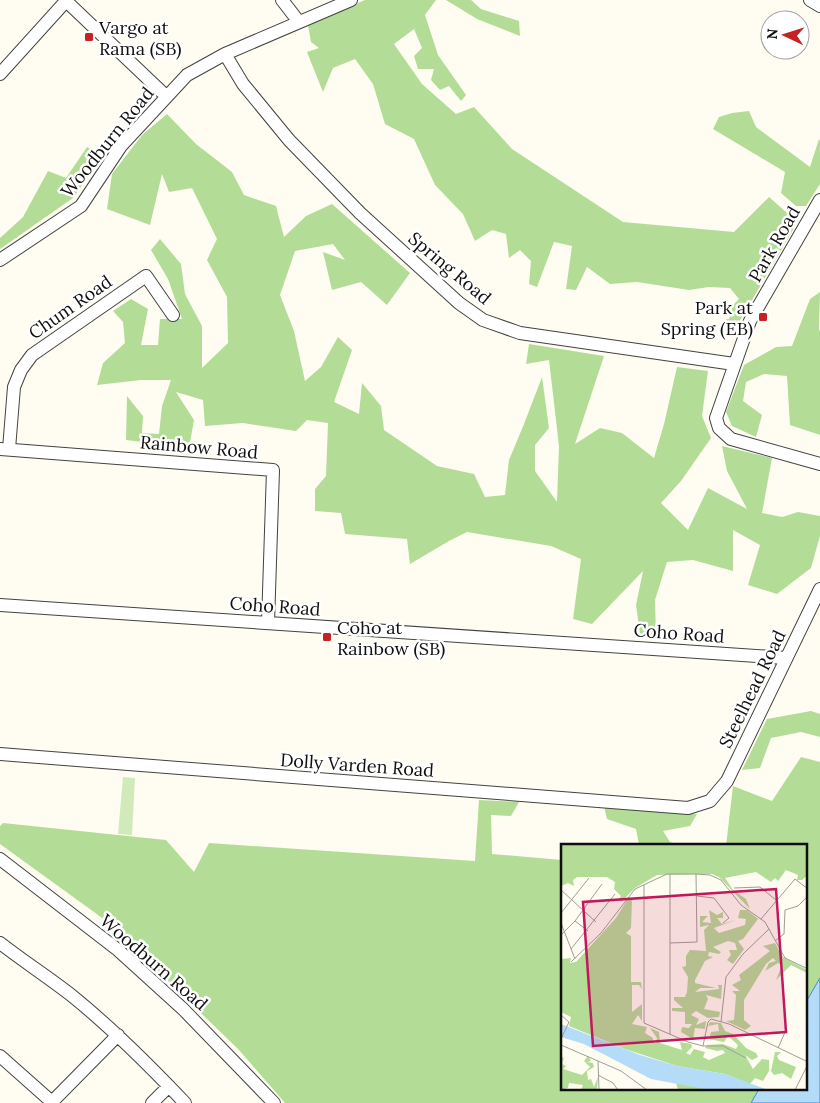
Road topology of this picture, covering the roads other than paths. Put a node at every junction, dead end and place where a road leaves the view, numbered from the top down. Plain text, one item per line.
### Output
1 (282, 0) edge
2 (351, 0) edge
3 (810, 0) edge
4 (66, 1) edge
5 (820, 6) edge
6 (299, 22) junction
7 (225, 54) junction
8 (0, 74) edge
9 (166, 96) junction
10 (820, 200) edge
11 (0, 260) edge
12 (173, 315) dead end
13 (734, 364) junction
14 (4, 449) edge
15 (820, 464) edge
16 (820, 589) edge
17 (0, 605) edge
18 (268, 623) junction
19 (786, 658) junction
20 (0, 754) edge
21 (710, 801) joint
22 (0, 859) edge
23 (0, 943) edge
24 (118, 1036) junction
25 (0, 1056) edge
26 (169, 1086) junction
27 (52, 1103) edge
28 (152, 1103) edge
29 (185, 1103) edge
30 (274, 1103) edge

1 - 6 street
2 - 6 street, Woodburn Road
3 - 5 street
4 - 8 street
4 - 9 street
6 - 7 street, Woodburn Road
7 - 9 street, Woodburn Road
7 - 13 street, Spring Road
9 - 11 street, Woodburn Road
10 - 13 street, Park Road
12 - 14 street, Chum Road
13 - 15 street, Park Road
14 - 18 street, Rainbow Road
16 - 19 street, Steelhead Road
17 - 18 street, Coho Road
18 - 19 street, Coho Road
19 - 21 street, Steelhead Road
20 - 21 street, Dolly Varden Road
22 - 30 street, Woodburn Road
23 - 24 street
24 - 26 street
24 - 27 street
25 - 27 street
26 - 28 street
26 - 29 street

